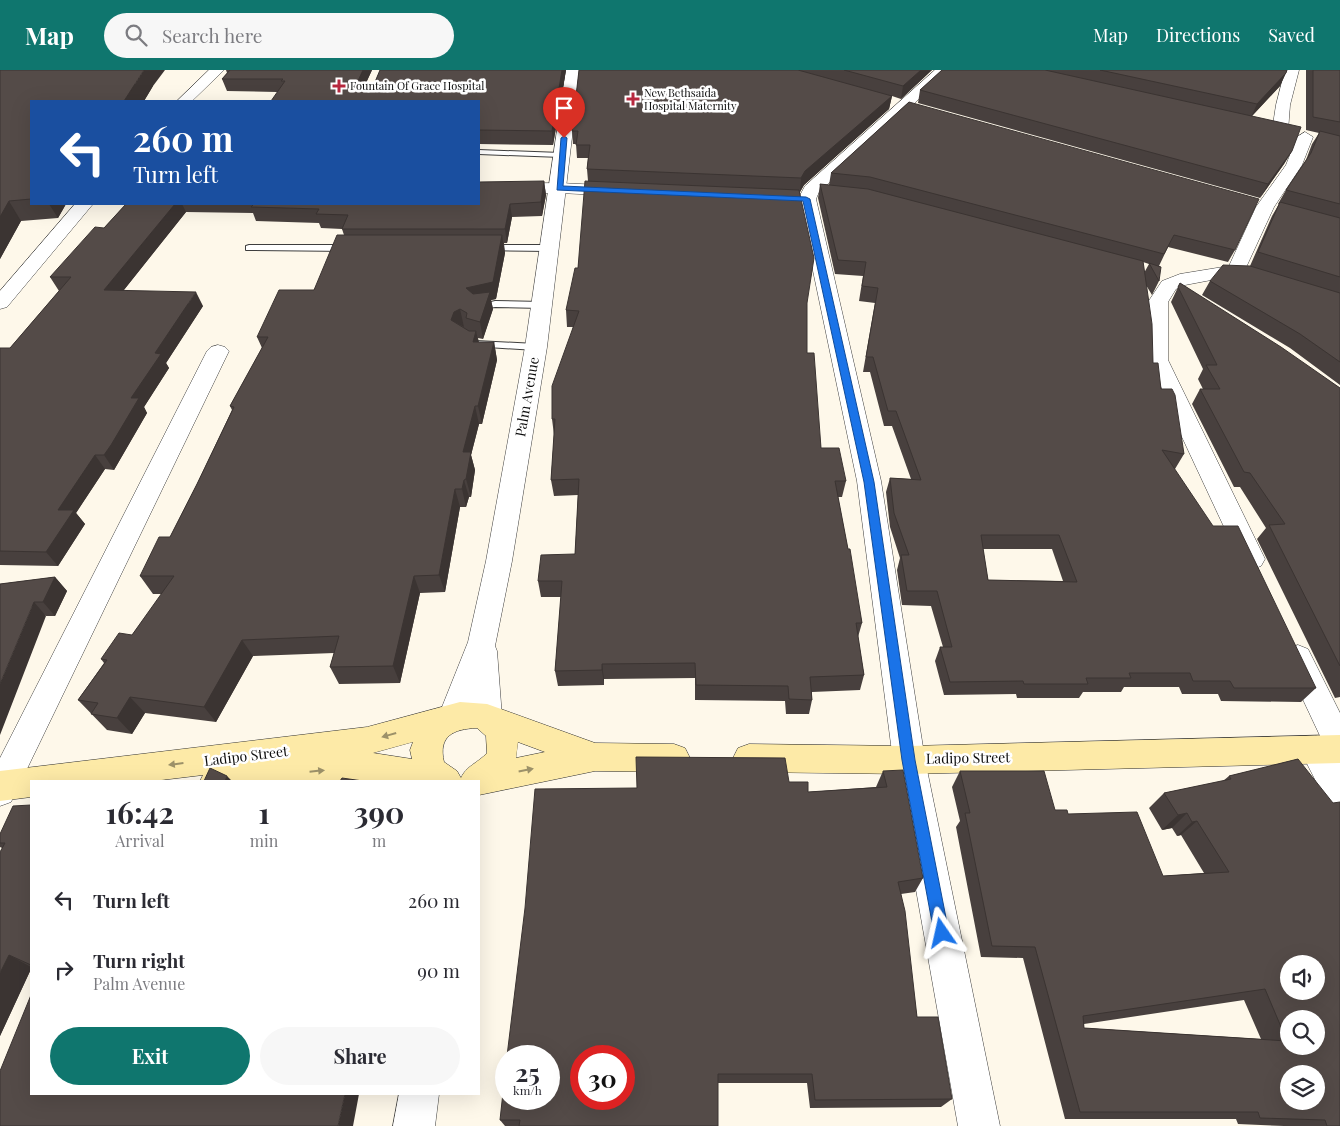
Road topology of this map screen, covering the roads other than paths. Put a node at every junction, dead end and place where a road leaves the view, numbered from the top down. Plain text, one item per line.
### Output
1 (217, 70) edge
2 (573, 70) edge
3 (943, 70) edge
4 (1292, 70) edge
5 (185, 100) edge
6 (884, 101) edge
7 (902, 106) junction
8 (921, 111) edge
9 (1261, 127) edge
10 (1280, 131) junction
11 (480, 152) edge
12 (561, 155) junction
13 (559, 188) junction
14 (480, 189) edge
15 (638, 192) edge
16 (840, 192) edge
17 (801, 196) junction
18 (83, 205) edge
19 (249, 248) dead end
20 (356, 248) edge
21 (472, 248) edge
22 (549, 248) junction
23 (1167, 279) junction
24 (1193, 300) edge
25 (0, 303) edge
26 (542, 305) junction
27 (476, 307) edge
28 (468, 341) edge
29 (536, 346) junction
30 (218, 351) dead end
31 (1259, 575) edge
32 (1289, 638) edge
33 (482, 642) junction
34 (453, 717) junction
35 (487, 717) junction
36 (1332, 748) edge
37 (595, 757) junction
38 (909, 760) junction
39 (44, 780) edge
40 (226, 780) edge
41 (441, 780) edge
42 (477, 780) edge
43 (480, 780) edge
44 (7, 790) edge
45 (1340, 794) edge
46 (30, 801) edge
47 (419, 1095) edge
48 (414, 1126) edge
49 (979, 1126) edge

1 - 5 street
2 - 12 street, Palm Avenue
3 - 7 street
4 - 10 street
6 - 7 street
7 - 8 street
7 - 17 street
9 - 10 street
10 - 23 street
11 - 12 lane
12 - 13 street, Palm Avenue
13 - 14 street
13 - 15 street
13 - 22 street, Palm Avenue
16 - 17 street
17 - 38 street
18 - 25 street
19 - 20 lane
21 - 22 lane
22 - 26 street, Palm Avenue
23 - 24 street
23 - 31 street
26 - 27 lane
26 - 29 street, Palm Avenue
28 - 29 lane
29 - 33 street, Palm Avenue
30 - 44 street
32 - 36 street
33 - 34 street, Palm Avenue
33 - 35 street
34 - 35 main road, Ladipo Street
34 -> 39 main road, Ladipo Street
34 - 41 main road
35 - 37 main road, Ladipo Street
35 - 42 main road
36 - 38 main road, Ladipo Street
36 - 45 street
37 - 38 main road, Ladipo Street
43 -> 37 main road, Ladipo Street
38 - 49 street
40 -> 41 main road, Ladipo Street
44 - 46 main road
47 - 48 street

